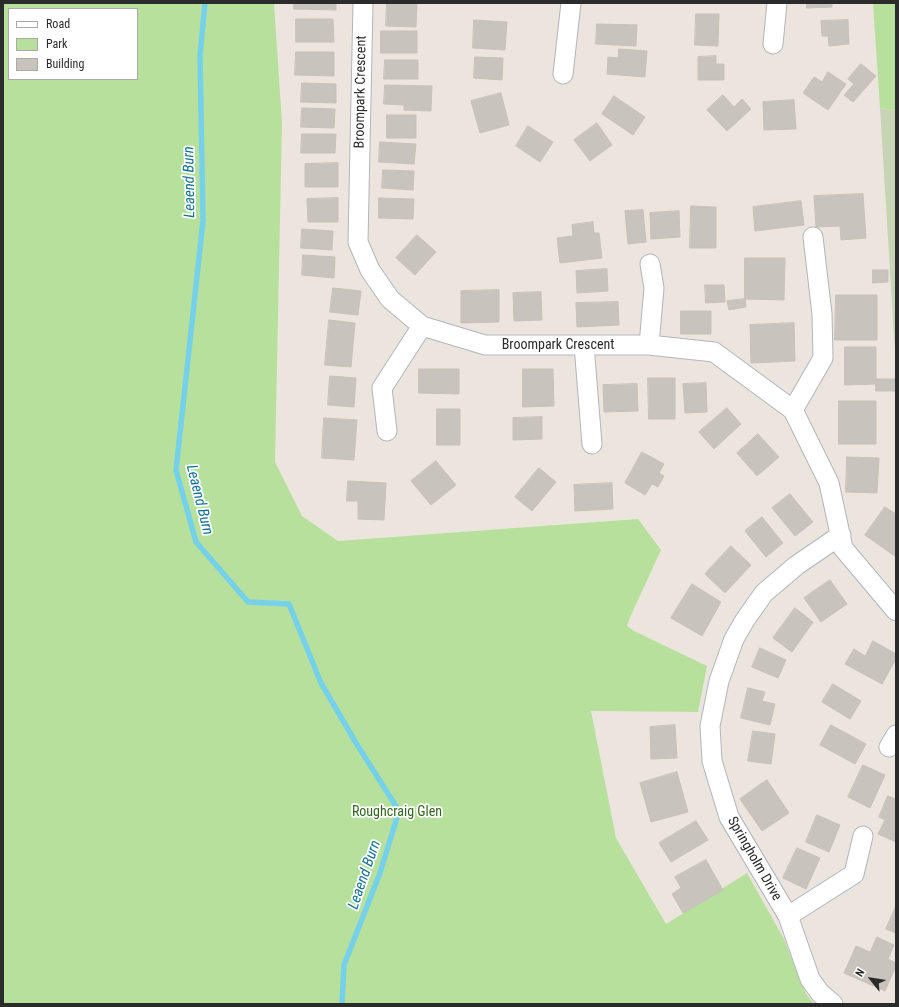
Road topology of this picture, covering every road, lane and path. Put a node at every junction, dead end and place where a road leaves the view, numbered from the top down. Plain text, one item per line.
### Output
1 (362, 3) edge
2 (571, 3) edge
3 (777, 3) edge
4 (773, 44) dead end
5 (563, 74) dead end
6 (813, 238) dead end
7 (650, 264) dead end
8 (422, 326) junction
9 (584, 345) junction
10 (649, 345) junction
11 (793, 410) junction
12 (387, 432) dead end
13 (592, 444) dead end
14 (840, 534) junction
15 (896, 611) edge
16 (863, 836) dead end
17 (788, 916) junction
18 (833, 1004) edge

1 - 8 street, Broompark Crescent
2 - 5 street
3 - 4 street
6 - 11 street
7 - 10 street
8 - 9 street, Broompark Crescent
8 - 12 street
9 - 10 street, Broompark Crescent
9 - 13 street
10 - 11 street, Broompark Crescent
11 - 14 street, Broompark Crescent
14 - 15 street, Broompark Crescent
14 - 17 street, Springholm Drive
16 - 17 street
17 - 18 street, Springholm Drive

